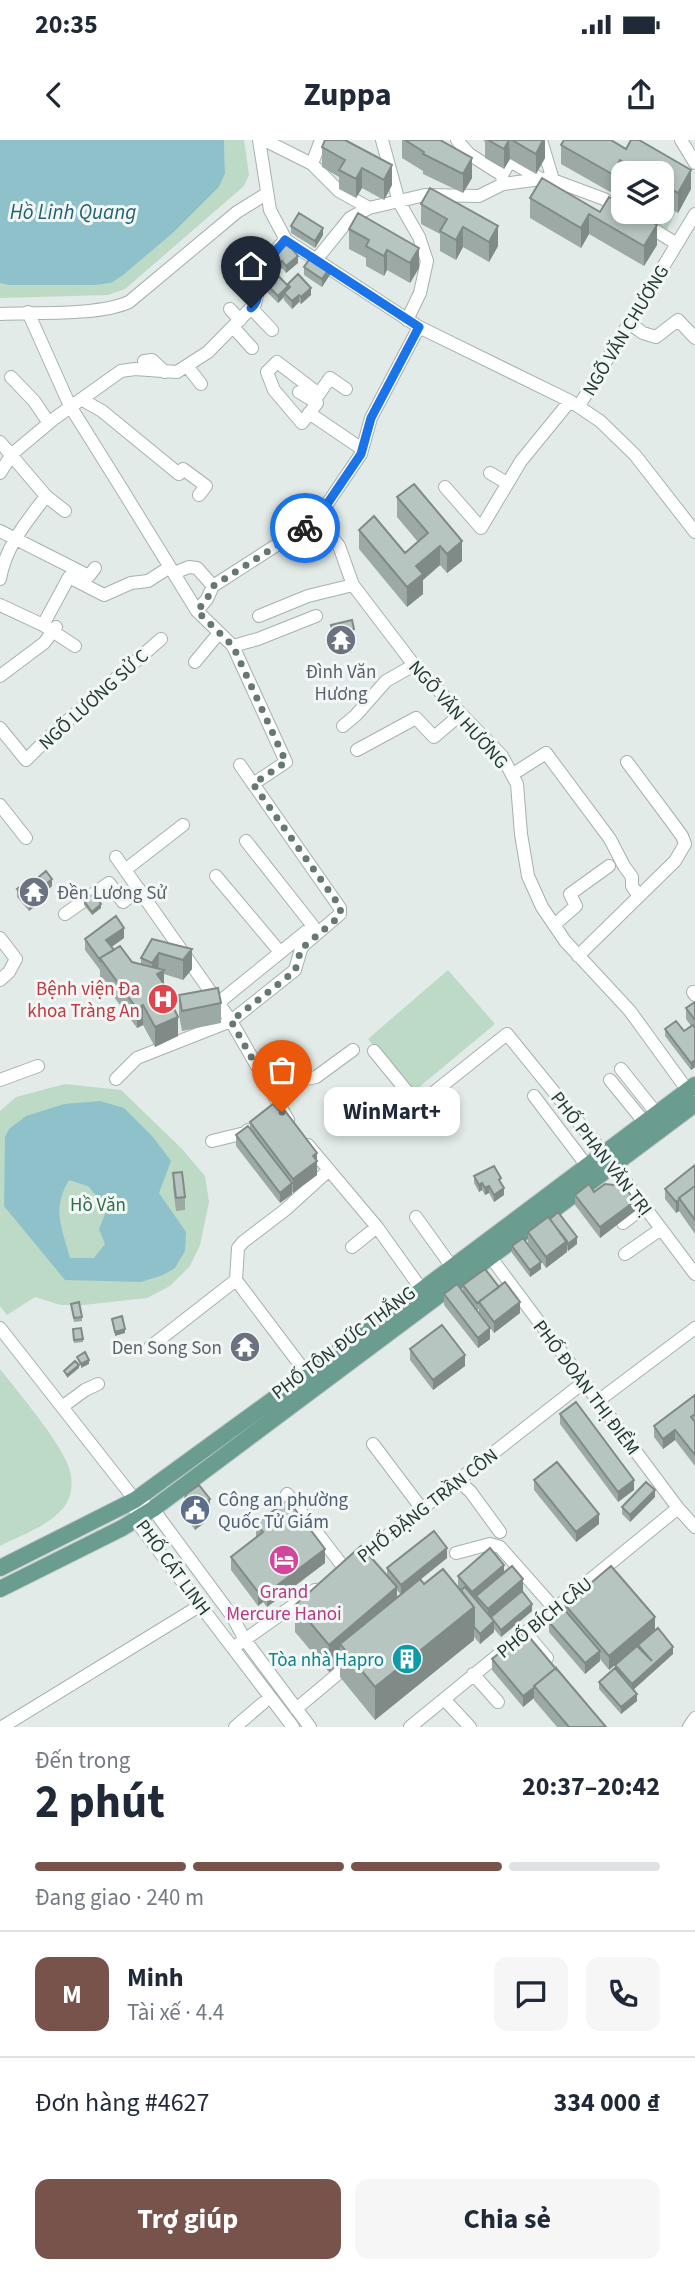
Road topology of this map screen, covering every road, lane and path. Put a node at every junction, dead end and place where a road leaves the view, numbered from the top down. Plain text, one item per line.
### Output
1 (259, 140) edge
2 (264, 140) edge
3 (321, 140) edge
4 (382, 140) edge
5 (457, 140) edge
6 (541, 140) edge
7 (681, 140) edge
8 (695, 163) edge
9 (312, 164) junction
10 (503, 179) junction
11 (547, 179) junction
12 (266, 194) junction
13 (399, 202) junction
14 (611, 203) edge
15 (369, 208) junction
16 (695, 214) edge
17 (645, 224) edge
18 (285, 240) junction
19 (677, 244) junction
20 (316, 260) junction
21 (237, 261) dead end
22 (254, 278) junction
23 (251, 308) junction
24 (230, 309) dead end
25 (28, 313) junction
26 (0, 314) edge
27 (407, 320) junction
28 (236, 323) junction
29 (629, 323) junction
30 (419, 327) junction
31 (272, 330) dead end
32 (695, 338) edge
33 (252, 348) dead end
34 (144, 361) dead end
35 (187, 366) junction
36 (165, 372) junction
37 (11, 377) dead end
38 (201, 384) dead end
39 (346, 389) dead end
40 (299, 391) dead end
41 (314, 402) junction
42 (76, 403) junction
43 (574, 404) junction
44 (49, 423) junction
45 (0, 442) edge
46 (362, 449) junction
47 (12, 454) junction
48 (0, 464) edge
49 (0, 473) edge
50 (491, 473) dead end
51 (507, 483) junction
52 (445, 488) dead end
53 (199, 495) dead end
54 (46, 496) junction
55 (65, 511) dead end
56 (317, 519) junction
57 (0, 531) edge
58 (695, 532) edge
59 (15, 539) junction
60 (95, 568) dead end
61 (172, 570) junction
62 (79, 577) junction
63 (0, 579) edge
64 (353, 585) junction
65 (213, 586) junction
66 (0, 605) edge
67 (197, 611) junction
68 (259, 616) dead end
69 (316, 616) dead end
70 (51, 628) junction
71 (219, 633) junction
72 (161, 639) dead end
73 (75, 646) dead end
74 (233, 646) junction
75 (195, 662) dead end
76 (414, 665) junction
77 (0, 677) edge
78 (461, 714) junction
79 (343, 726) dead end
80 (0, 727) edge
81 (357, 750) dead end
82 (627, 762) dead end
83 (240, 765) dead end
84 (513, 774) junction
85 (253, 784) junction
86 (0, 805) edge
87 (183, 825) dead end
88 (26, 838) dead end
89 (246, 842) dead end
90 (116, 857) dead end
91 (609, 866) dead end
92 (125, 870) junction
93 (216, 876) dead end
94 (139, 890) junction
95 (639, 896) junction
96 (65, 914) dead end
97 (554, 925) junction
98 (0, 938) edge
99 (280, 952) junction
100 (578, 956) junction
101 (0, 980) edge
102 (218, 1003) junction
103 (231, 1021) junction
104 (353, 1050) dead end
105 (374, 1051) dead end
106 (38, 1066) dead end
107 (621, 1069) dead end
108 (116, 1079) dead end
109 (0, 1080) edge
110 (610, 1080) dead end
111 (269, 1089) junction
112 (693, 1093) edge
113 (534, 1097) dead end
114 (272, 1115) junction
115 (651, 1119) junction
116 (212, 1141) dead end
117 (609, 1160) junction
118 (587, 1166) junction
119 (329, 1170) junction
120 (644, 1207) junction
121 (416, 1217) dead end
122 (623, 1223) edge
123 (377, 1227) junction
124 (661, 1229) junction
125 (352, 1247) dead end
126 (486, 1251) junction
127 (625, 1254) dead end
128 (452, 1268) junction
129 (695, 1274) edge
130 (236, 1280) junction
131 (422, 1290) junction
132 (0, 1328) edge
133 (695, 1328) edge
134 (150, 1347) dead end
135 (355, 1350) junction
136 (307, 1374) junction
137 (584, 1382) junction
138 (98, 1384) dead end
139 (598, 1401) junction
140 (62, 1407) junction
141 (373, 1444) dead end
142 (458, 1481) junction
143 (286, 1494) dead end
144 (135, 1500) junction
145 (678, 1508) junction
146 (153, 1509) junction
147 (422, 1509) junction
148 (136, 1521) junction
149 (695, 1527) edge
150 (500, 1532) dead end
151 (456, 1553) dead end
152 (0, 1568) edge
153 (334, 1577) junction
154 (0, 1589) edge
155 (201, 1605) junction
156 (554, 1608) junction
157 (525, 1632) junction
158 (239, 1644) junction
159 (361, 1654) edge
160 (552, 1664) edge
161 (473, 1674) junction
162 (444, 1699) junction
163 (498, 1702) dead end
164 (263, 1703) dead end
165 (296, 1709) junction
166 (695, 1718) edge
167 (2, 1727) edge
168 (235, 1727) edge
169 (293, 1727) edge
170 (310, 1727) edge
171 (410, 1727) edge
172 (470, 1727) edge
173 (689, 1727) edge

1 - 12 street
2 - 9 street
3 - 9 street
4 - 13 street
5 - 10 street
6 - 11 street
7 - 8 street
9 - 15 street
10 - 11 street
10 - 11 street
10 - 13 street
11 - 14 street
12 - 18 street
12 - 25 street
13 - 15 street
13 - 27 street
15 - 20 street
16 - 19 street, NGÕ VĂN CHƯƠNG
17 - 19 street
18 - 20 street
18 - 22 street
19 - 29 street, NGÕ VĂN CHƯƠNG
20 - 27 street
21 - 22 street
22 - 23 street
23 - 28 street
23 - 31 street
24 - 28 street
25 - 26 street
25 - 42 street
27 - 30 street
28 - 33 street
28 - 35 street
29 - 32 street
29 - 43 street, NGÕ VĂN CHƯƠNG
30 - 43 street
30 - 46 street
34 - 36 street
35 - 36 street
35 - 38 street
36 - 42 street
37 - 44 street
39 - 41 street
40 - 41 street
41 - 46 street
42 - 44 street
42 - 53 street
42 - 61 street
43 - 51 street
43 - 58 street, NGÕ VĂN CHƯƠNG
44 - 47 street
45 - 47 street
46 - 56 street
47 - 48 street
47 - 49 street
47 - 54 street
50 - 51 street
51 - 52 street
54 - 55 street
54 - 59 street
56 - 64 street, NGÕ VĂN HƯƠNG
56 - 65 street
57 - 59 street
59 - 62 street
59 - 63 street
60 - 62 street
61 - 62 street
61 - 65 street
61 - 67 street
62 - 70 street
64 - 68 street
64 - 76 street, NGÕ VĂN HƯƠNG
65 - 67 street
66 - 70 street
67 - 71 street
69 - 74 street
70 - 73 street
70 - 77 street
71 - 74 street
71 - 75 street
72 - 80 street, NGÕ LƯƠNG SỬ C
74 - 85 street
76 - 78 street, NGÕ VĂN HƯƠNG
76 - 79 street
78 - 81 street
78 - 84 street, NGÕ VĂN HƯƠNG
82 - 95 street
83 - 85 street
84 - 95 street
84 - 97 street, NGÕ VĂN HƯƠNG
85 - 103 street
86 - 88 street
87 - 92 street
89 - 99 street
90 - 92 street
91 - 97 street
92 - 94 street
93 - 99 street
94 - 96 street
94 - 102 street
95 - 100 street
97 - 100 street, NGÕ VĂN HƯƠNG
98 - 101 street
99 - 102 street
100 - 112 street, NGÕ VĂN HƯƠNG
102 - 103 street
103 - 108 street
103 - 111 street
104 - 111 street
105 - 117 street, PHỐ PHAN VĂN TRỊ
106 - 109 street
107 - 115 street
110 - 115 street
111 - 114 street
112 - 115 main road, PHỐ TÔN ĐỨC THẮNG
112 - 117 main road, PHỐ TÔN ĐỨC THẮNG
113 - 118 street
114 - 116 street
114 - 119 street
115 - 117 main road, PHỐ TÔN ĐỨC THẮNG
117 - 118 main road, PHỐ TÔN ĐỨC THẮNG
117 - 120 street, PHỐ PHAN VĂN TRỊ
117 - 126 main road, PHỐ TÔN ĐỨC THẮNG
118 - 126 main road, PHỐ TÔN ĐỨC THẮNG
119 - 123 street
119 - 130 street
120 - 122 street
120 - 124 street, PHỐ PHAN VĂN TRỊ
121 - 128 street
123 - 125 street
123 - 131 street
124 - 127 street
124 - 129 street, PHỐ PHAN VĂN TRỊ
126 - 128 main road, PHỐ TÔN ĐỨC THẮNG
126 - 135 main road, PHỐ TÔN ĐỨC THẮNG
126 - 137 street, PHỐ ĐOÀN THỊ ĐIỂM
128 - 131 main road, PHỐ TÔN ĐỨC THẮNG
130 - 134 street
130 - 136 street
131 - 135 main road, PHỐ TÔN ĐỨC THẮNG
132 - 140 street
133 - 139 street
135 - 136 main road, PHỐ TÔN ĐỨC THẮNG
135 - 146 main road, PHỐ TÔN ĐỨC THẮNG
136 - 144 main road, PHỐ TÔN ĐỨC THẮNG
137 - 139 street, PHỐ ĐOÀN THỊ ĐIỂM
137 - 142 street, PHỐ ĐẶNG TRẦN CÔN
138 - 140 street
139 - 145 street, PHỐ ĐOÀN THỊ ĐIỂM
140 - 144 street
141 - 147 street
142 - 147 street, PHỐ ĐẶNG TRẦN CÔN
142 - 150 street
143 - 153 street
144 - 146 street, PHỐ CÁT LINH
144 - 148 street, PHỐ CÁT LINH
144 - 152 main road, PHỐ TÔN ĐỨC THẮNG
145 - 149 street, PHỐ ĐOÀN THỊ ĐIỂM
145 - 156 street, PHỐ BÍCH CÂU
146 - 148 main road, PHỐ TÔN ĐỨC THẮNG
146 - 158 street, PHỐ CÁT LINH
147 - 153 street, PHỐ ĐẶNG TRẦN CÔN
148 - 154 main road, PHỐ TÔN ĐỨC THẮNG
148 - 155 street, PHỐ CÁT LINH
151 - 156 street
153 - 158 street, PHỐ ĐẶNG TRẦN CÔN
155 - 158 street, PHỐ CÁT LINH
155 - 167 street
156 - 157 street, PHỐ BÍCH CÂU
157 - 160 street
157 - 161 street, PHỐ BÍCH CÂU
158 - 165 street, PHỐ CÁT LINH
158 - 169 street, PHỐ CÁT LINH
159 - 165 street
161 - 162 street, PHỐ BÍCH CÂU
161 - 163 street
162 - 171 street, PHỐ BÍCH CÂU
162 - 172 street
164 - 168 street
165 - 170 street, PHỐ CÁT LINH
166 - 173 street

